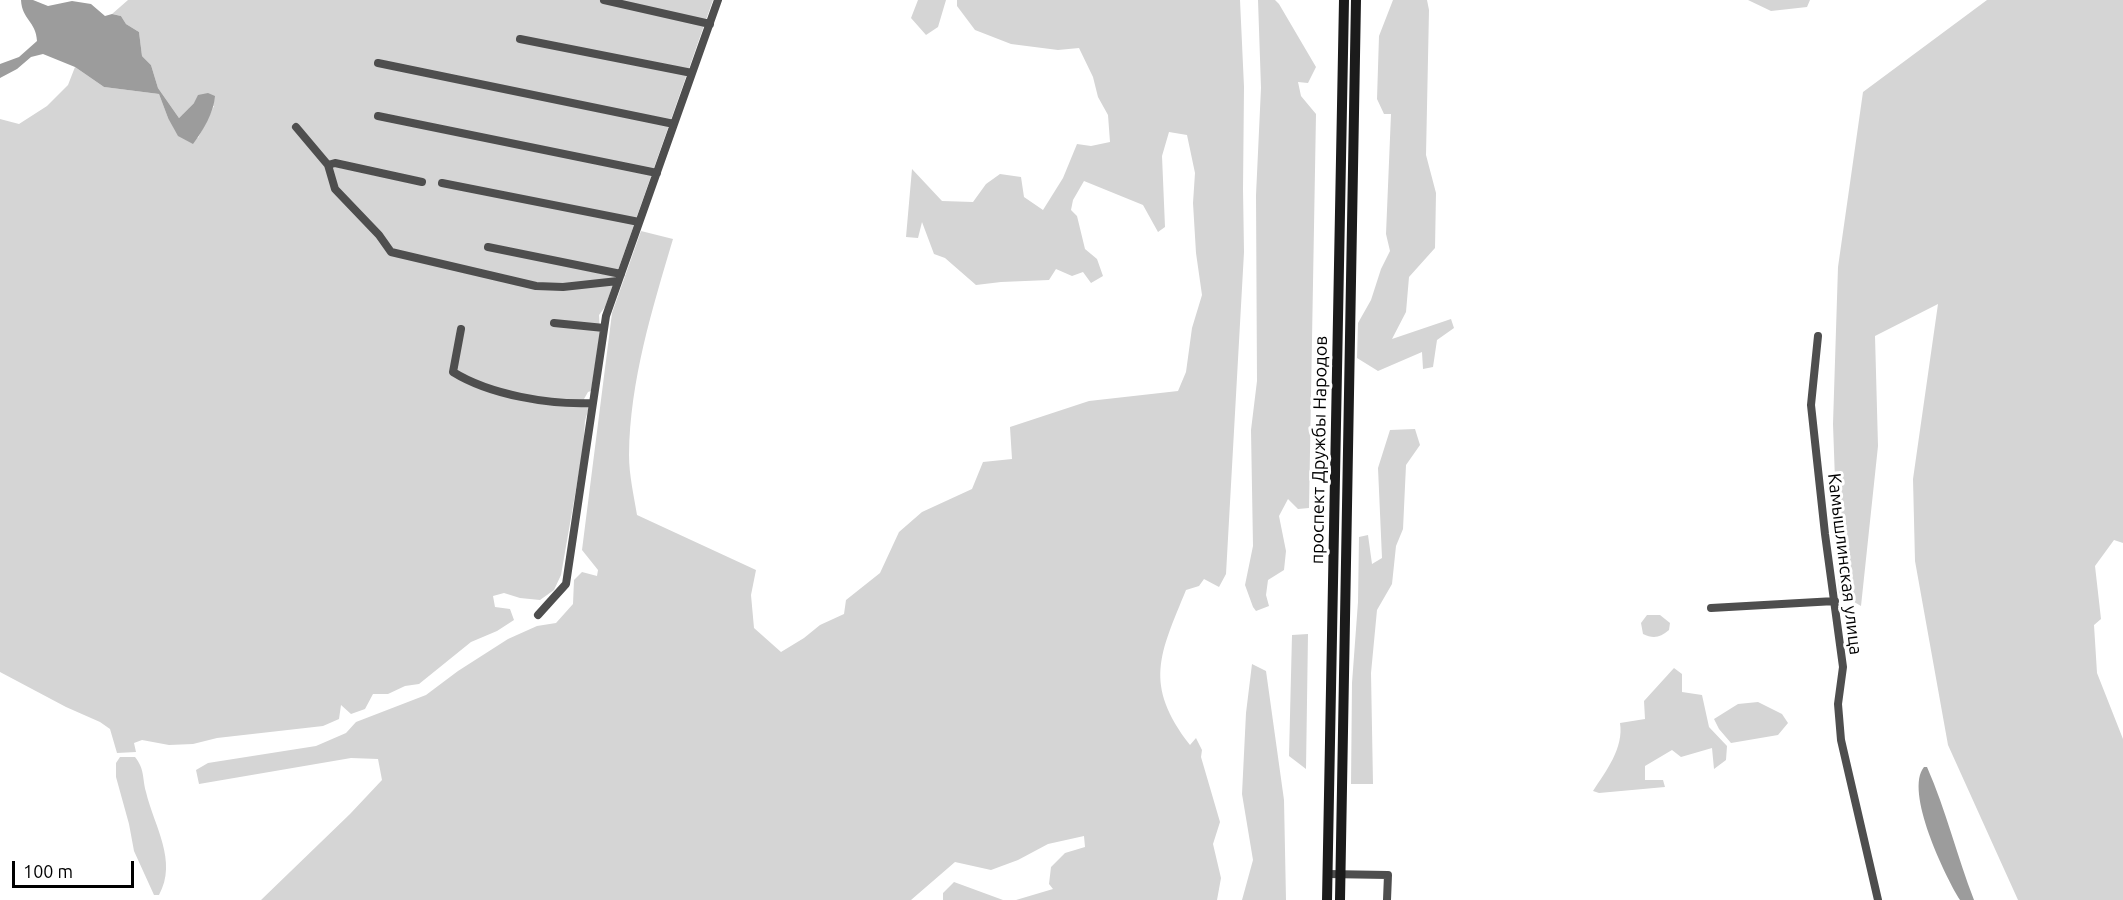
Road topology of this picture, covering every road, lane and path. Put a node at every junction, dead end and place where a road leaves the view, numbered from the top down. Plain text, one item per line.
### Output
1 (604, 0) edge
2 (718, 0) edge
3 (1344, 0) edge
4 (1356, 0) edge
5 (710, 24) junction
6 (520, 39) dead end
7 (378, 63) dead end
8 (692, 73) junction
9 (378, 116) dead end
10 (674, 123) junction
11 (296, 127) dead end
12 (328, 165) junction
13 (657, 173) junction
14 (422, 183) dead end
15 (442, 183) dead end
16 (639, 222) junction
17 (489, 247) dead end
18 (620, 277) junction
19 (554, 323) dead end
20 (604, 327) junction
21 (461, 329) dead end
22 (1818, 336) dead end
23 (593, 403) junction
24 (1835, 600) junction
25 (1711, 608) dead end
26 (538, 615) dead end
27 (1327, 874) junction
28 (1340, 874) junction
29 (1327, 900) edge
30 (1340, 900) edge
31 (1387, 900) edge
32 (1878, 900) edge

1 - 5 street
2 - 5 street
3 - 27 main road, проспект Дружбы Народов
4 - 28 main road, проспект Дружбы Народов
5 - 8 street
6 - 8 street
7 - 10 street
8 - 10 street
9 - 13 street
10 - 13 street
11 - 12 street
12 - 14 street
12 - 18 street
13 - 16 street
15 - 16 street
16 - 18 street
17 - 18 street
18 - 20 street
19 - 20 street
20 - 23 street
21 - 23 street
22 - 24 street, Камышлинская улица
23 - 26 street
24 - 25 street
24 - 32 street, Камышлинская улица
27 - 28 street
27 - 29 main road, проспект Дружбы Народов
28 - 30 main road, проспект Дружбы Народов
28 - 31 street

